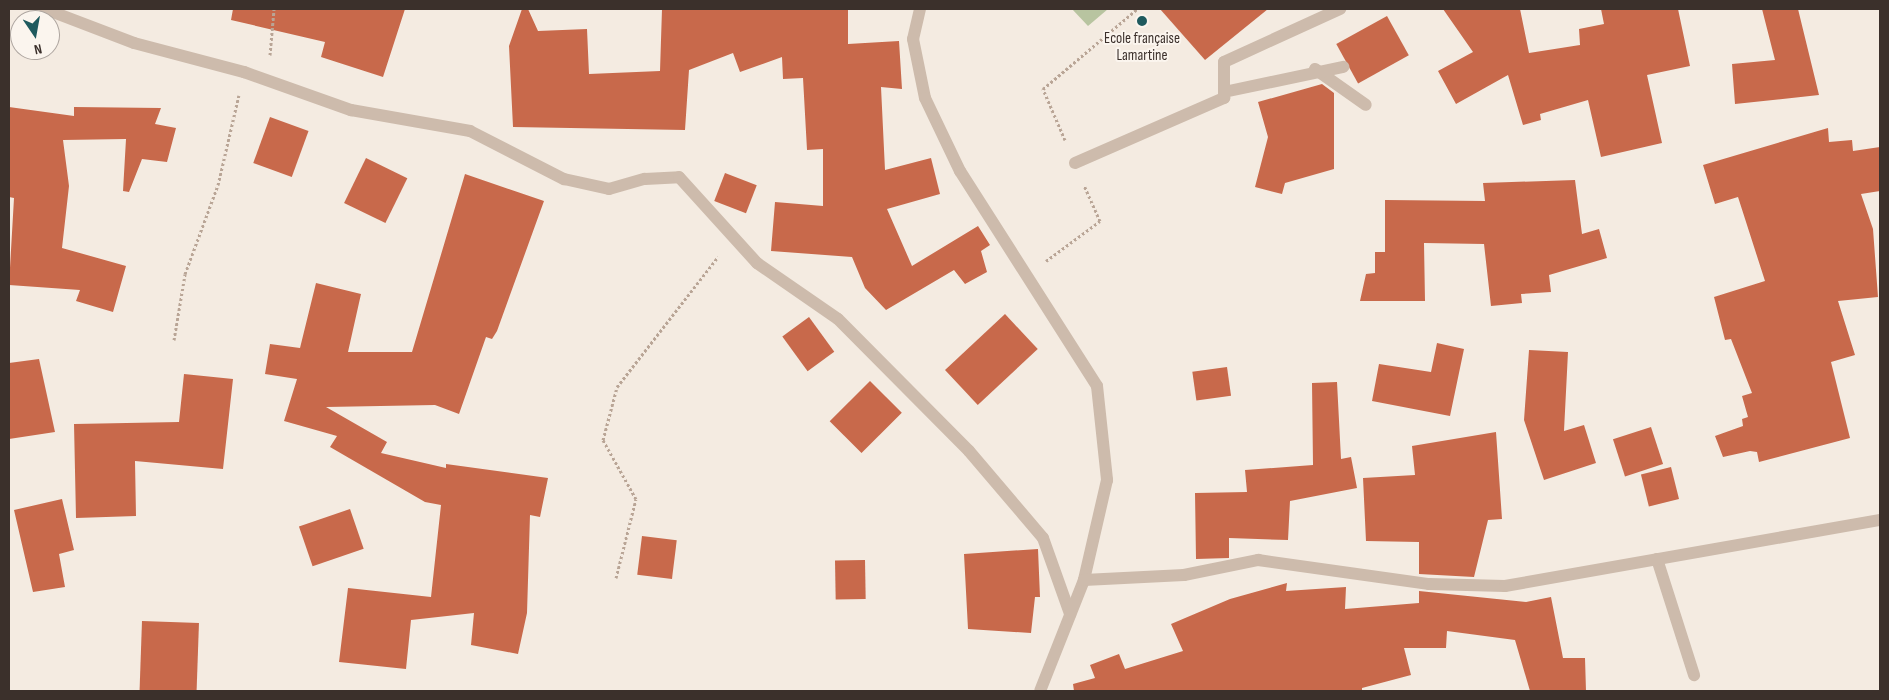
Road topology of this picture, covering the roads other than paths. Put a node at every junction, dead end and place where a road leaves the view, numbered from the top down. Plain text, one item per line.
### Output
1 (46, 9) edge
2 (920, 9) edge
3 (1340, 9) edge
4 (1343, 67) dead end
5 (1315, 69) junction
6 (1224, 92) junction
7 (1366, 105) dead end
8 (1075, 163) dead end
9 (1880, 520) edge
10 (1657, 559) junction
11 (1084, 580) junction
12 (1070, 614) junction
13 (1694, 675) dead end
14 (1040, 691) edge

1 - 12 street
2 - 11 street
3 - 6 street
4 - 5 street
5 - 6 street
5 - 7 street
6 - 8 street
9 - 10 street
10 - 11 street
10 - 13 street
11 - 12 street
12 - 14 street

